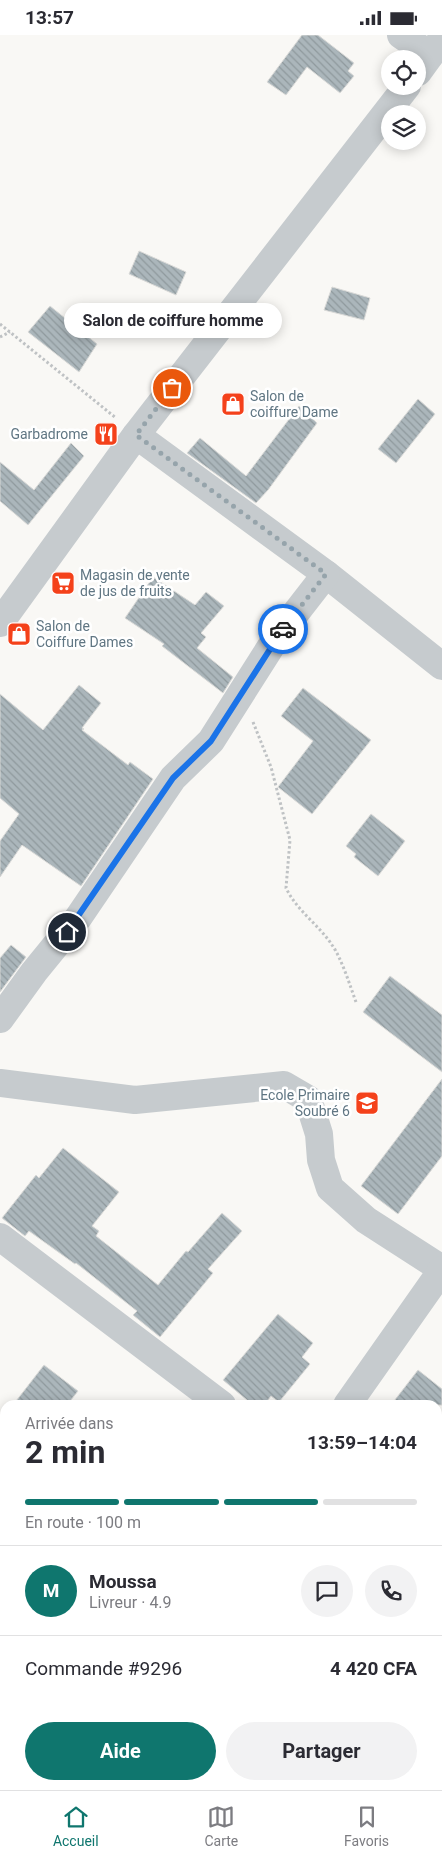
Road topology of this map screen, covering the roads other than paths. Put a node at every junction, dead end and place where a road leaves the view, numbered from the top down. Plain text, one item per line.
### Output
1 (400, 35) edge
2 (430, 55) edge
3 (400, 95) edge
4 (136, 435) junction
5 (326, 574) junction
6 (0, 623) edge
7 (442, 666) edge
8 (0, 1019) edge
9 (0, 1083) edge
10 (0, 1237) edge
11 (442, 1269) edge
12 (215, 1400) edge
13 (350, 1400) edge

1 - 2 street
3 - 4 street
4 - 5 street
4 - 6 street
5 - 7 street
5 - 8 street
9 - 11 street
10 - 12 street
11 - 13 street

